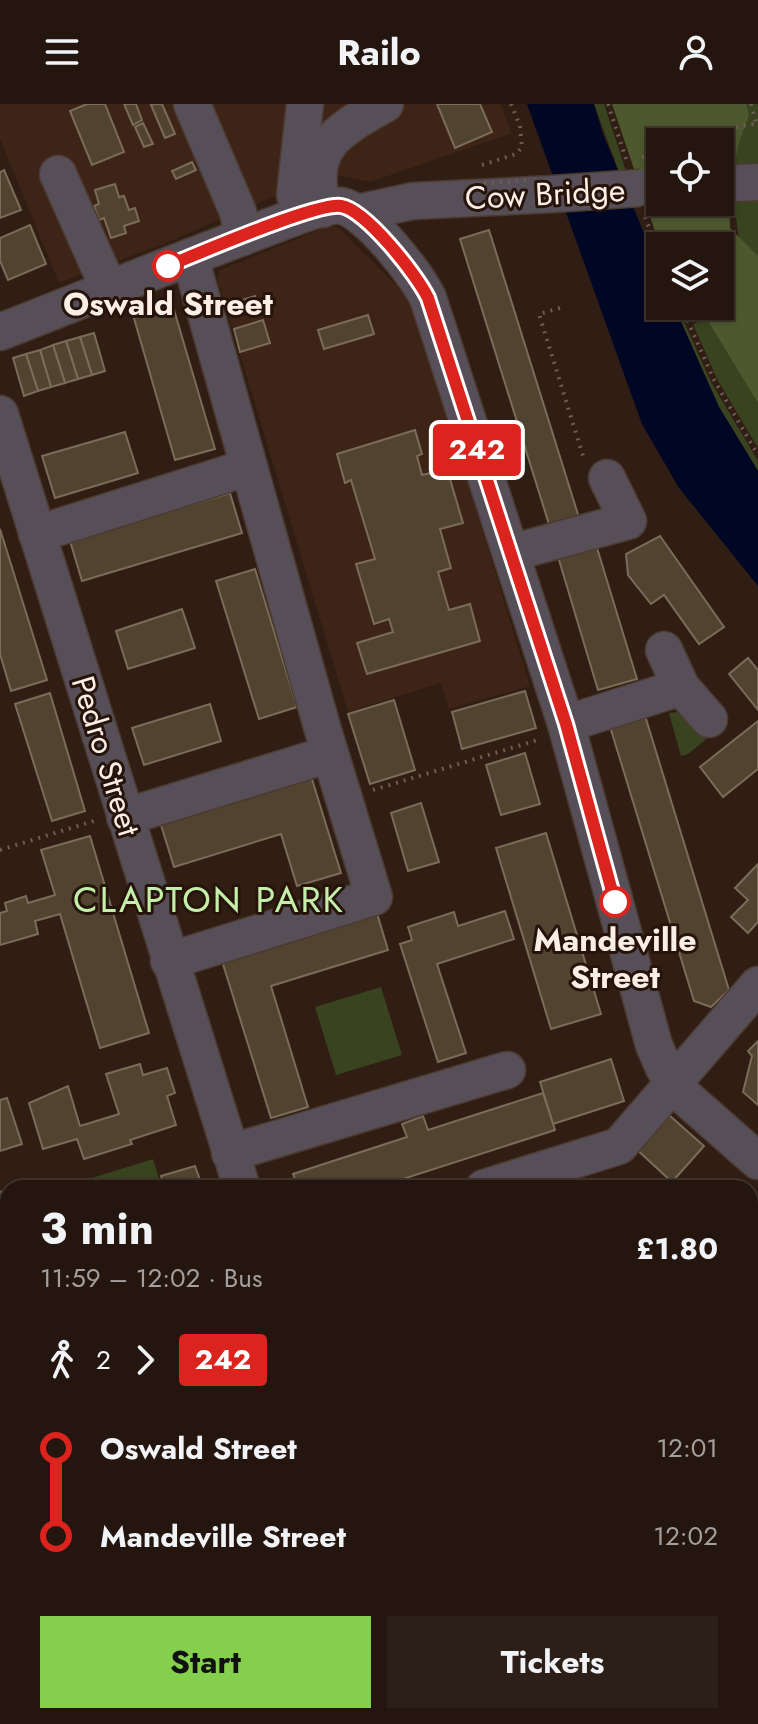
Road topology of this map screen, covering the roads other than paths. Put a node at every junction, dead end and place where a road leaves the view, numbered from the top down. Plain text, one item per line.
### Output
1 (192, 104) edge
2 (305, 104) edge
3 (321, 104) edge
4 (385, 104) edge
5 (353, 122) junction
6 (58, 174) dead end
7 (758, 182) edge
8 (645, 185) edge
9 (734, 188) edge
10 (331, 211) junction
11 (243, 237) junction
12 (190, 257) junction
13 (109, 289) junction
14 (0, 332) edge
15 (0, 414) edge
16 (249, 467) junction
17 (607, 478) road end
18 (37, 534) junction
19 (511, 553) junction
20 (664, 650) dead end
21 (681, 687) junction
22 (709, 719) dead end
23 (567, 727) junction
24 (330, 754) junction
25 (124, 815) junction
26 (169, 961) junction
27 (758, 985) edge
28 (507, 1070) dead end
29 (672, 1082) junction
30 (230, 1153) junction
31 (758, 1161) edge
32 (239, 1180) edge
33 (510, 1180) edge

1 - 11 street
2 - 10 street
3 - 5 street
4 - 5 street
5 - 10 street
6 - 13 street
7 - 9 street
8 - 10 street, Cow Bridge, bridge
10 - 11 street, Cow Bridge
10 - 19 street
11 - 12 street, Cow Bridge
12 - 13 street, Cow Bridge
12 - 16 street
13 - 14 street, Cow Bridge
15 - 18 street, Pedro Street
16 - 18 street
16 - 24 street
17 - 19 street
18 - 25 street, Pedro Street
19 - 23 street
20 - 21 street
21 - 22 street
21 - 23 street
23 - 29 street
24 - 25 street
24 - 26 street
25 - 26 street, Pedro Street
26 - 30 street, Pedro Street
27 - 29 street
28 - 30 street
29 - 31 street
29 - 33 street
30 - 32 street, Pedro Street

